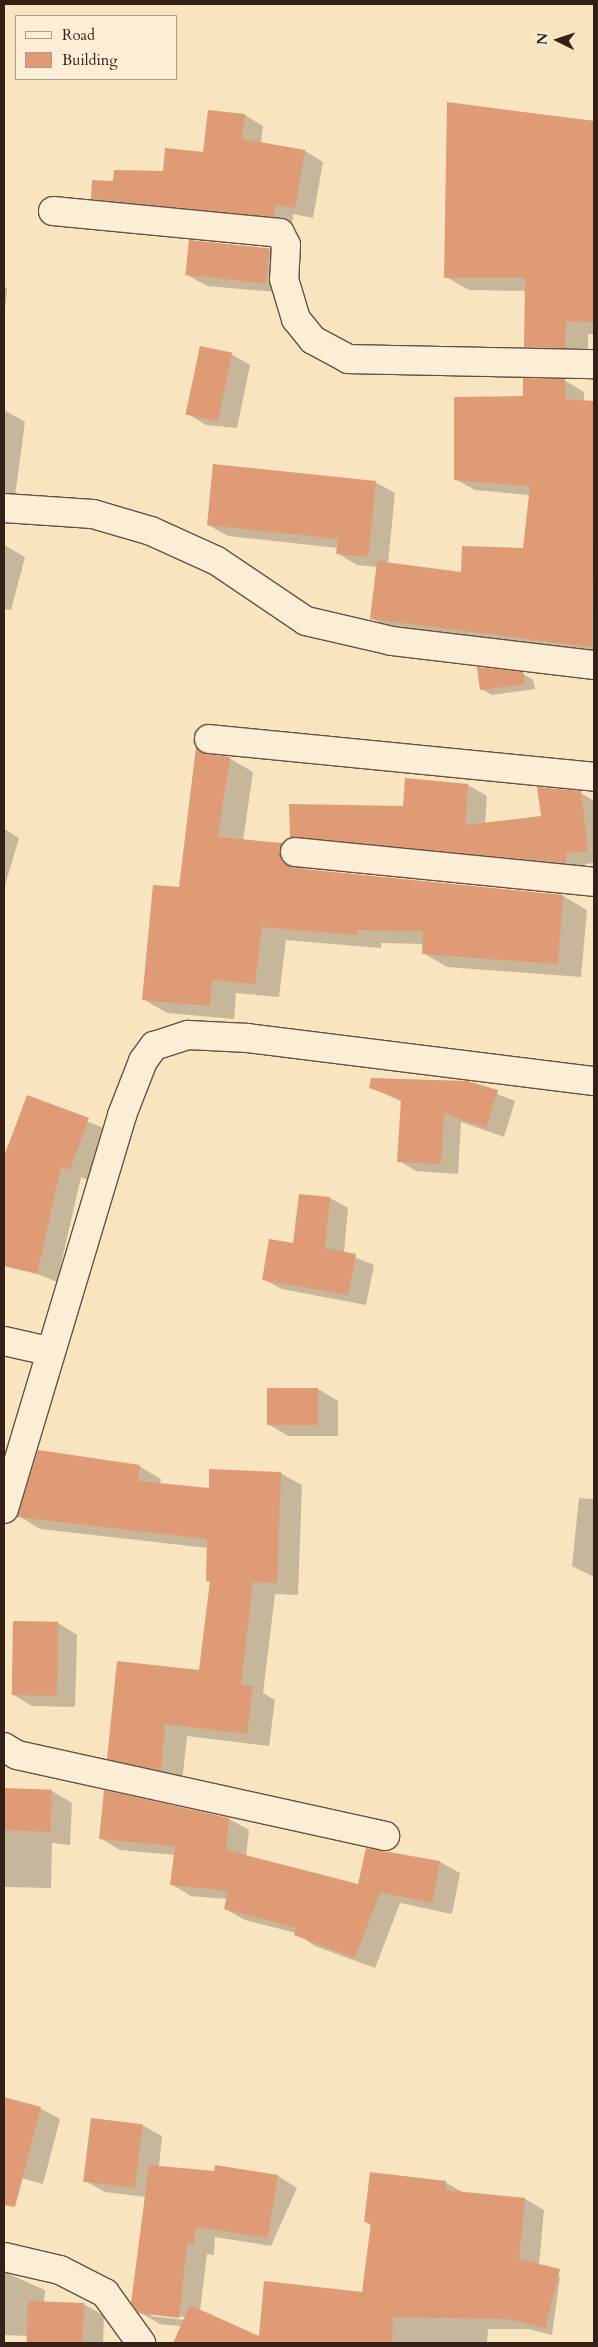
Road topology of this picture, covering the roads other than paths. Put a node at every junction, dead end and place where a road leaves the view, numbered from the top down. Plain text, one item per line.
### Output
1 (53, 211) dead end
2 (594, 364) edge
3 (4, 508) edge
4 (594, 665) edge
5 (210, 738) dead end
6 (594, 777) edge
7 (295, 852) dead end
8 (594, 882) edge
9 (594, 1081) edge
10 (4, 1341) edge
11 (48, 1351) junction
12 (4, 1509) edge
13 (4, 1747) edge
14 (385, 1836) dead end
15 (4, 2257) edge
16 (141, 2343) edge

1 - 2 street
3 - 4 street
5 - 6 street
7 - 8 street
9 - 11 street
10 - 11 street
11 - 12 street
13 - 14 street
15 - 16 street

